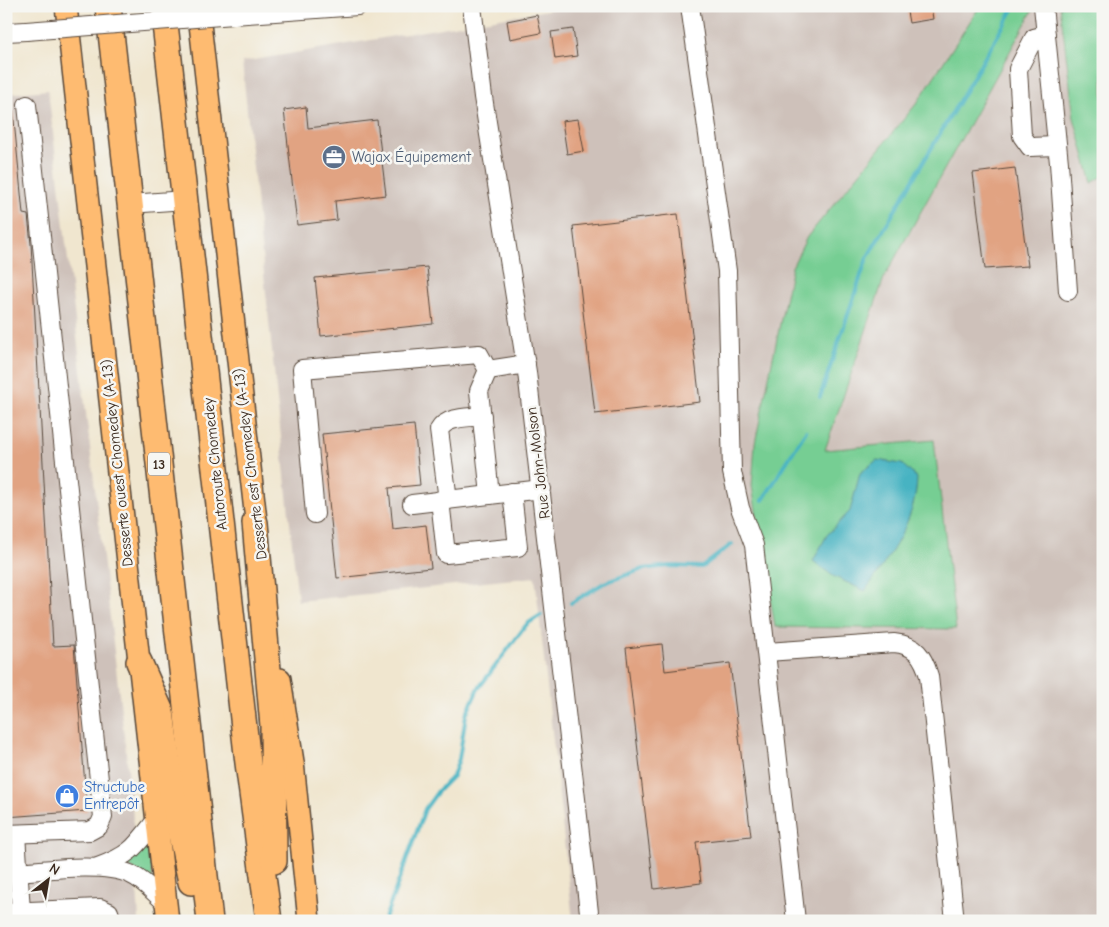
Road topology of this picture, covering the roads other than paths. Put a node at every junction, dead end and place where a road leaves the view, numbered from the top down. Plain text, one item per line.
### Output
1 (66, 6) edge
2 (108, 6) edge
3 (164, 6) edge
4 (198, 6) edge
5 (358, 6) edge
6 (472, 6) edge
7 (690, 6) edge
8 (1043, 6) edge
9 (6, 32) edge
10 (1046, 34) junction
11 (27, 105) dead end
12 (1057, 146) junction
13 (185, 200) junction
14 (130, 204) junction
15 (1068, 291) dead end
16 (526, 364) junction
17 (488, 370) junction
18 (482, 416) junction
19 (542, 489) junction
20 (512, 492) junction
21 (490, 495) junction
22 (444, 500) junction
23 (412, 504) dead end
24 (315, 514) dead end
25 (255, 523) junction
26 (767, 652) junction
27 (139, 662) junction
28 (156, 820) junction
29 (11, 834) edge
30 (97, 868) junction
31 (12, 873) edge
32 (14, 912) edge
33 (167, 912) edge
34 (112, 921) edge
35 (198, 921) edge
36 (210, 921) edge
37 (269, 921) edge
38 (273, 921) edge
39 (308, 921) edge
40 (590, 921) edge
41 (796, 921) edge
42 (955, 921) edge

1 - 27 main road, Desserte ouest Chomedey (A-13)
2 - 14 highway, 13
3 - 13 highway, Autoroute Chomedey
4 - 25 main road, Desserte est Chomedey (A-13)
5 - 9 street, bridge
6 - 16 street, Rue John-Molson
7 - 26 street
8 - 10 street
10 - 12 street
10 - 12 street
11 - 29 street
12 - 15 street
13 - 14 street
13 - 37 highway, Autoroute Chomedey
14 - 36 highway, 13
16 - 17 street
16 - 19 street, Rue John-Molson
17 - 18 street
17 - 24 street
18 - 21 street
18 - 22 street
19 - 20 street
19 - 40 street, Rue John-Molson
20 - 21 street
20 - 22 street
21 - 22 street
22 - 23 street
25 - 38 highway
25 - 39 main road, Desserte est Chomedey (A-13)
26 - 41 street
26 - 42 street
27 - 28 main road, Desserte ouest Chomedey (A-13)
27 - 35 highway
28 - 30 street
28 - 33 main road, Desserte ouest Chomedey (A-13)
29 - 31 street
30 - 31 street
30 - 33 street
31 - 32 street
32 - 34 street

